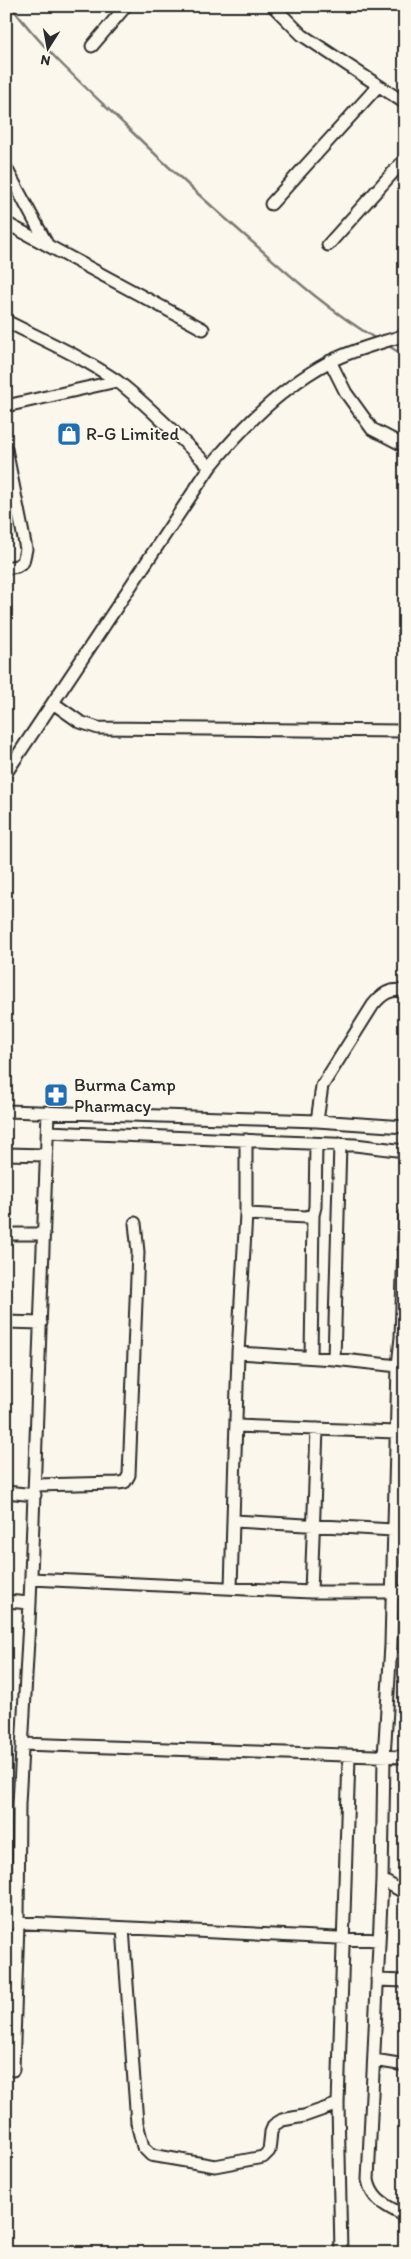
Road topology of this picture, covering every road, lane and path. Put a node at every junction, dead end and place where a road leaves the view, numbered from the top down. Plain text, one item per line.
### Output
1 (126, 6) edge
2 (273, 6) edge
3 (92, 46) dead end
4 (378, 86) junction
5 (405, 103) edge
6 (405, 159) edge
7 (6, 168) edge
8 (9, 180) edge
9 (271, 204) dead end
10 (31, 216) junction
11 (6, 223) edge
12 (17, 229) junction
13 (46, 244) junction
14 (328, 245) dead end
15 (6, 321) edge
16 (203, 329) dead end
17 (399, 337) edge
18 (330, 361) junction
19 (117, 382) junction
20 (6, 406) edge
21 (405, 446) edge
22 (6, 449) edge
23 (210, 467) junction
24 (6, 568) edge
25 (53, 703) junction
26 (405, 731) edge
27 (6, 773) edge
28 (405, 991) edge
29 (6, 1110) edge
30 (48, 1112) junction
31 (317, 1121) junction
32 (405, 1127) edge
33 (48, 1132) junction
34 (246, 1140) junction
35 (316, 1144) junction
36 (340, 1144) junction
37 (405, 1152) edge
38 (6, 1154) edge
39 (46, 1155) junction
40 (246, 1214) junction
41 (313, 1215) junction
42 (405, 1215) edge
43 (135, 1223) dead end
44 (6, 1234) edge
45 (44, 1234) junction
46 (6, 1322) edge
47 (41, 1323) junction
48 (238, 1353) junction
49 (311, 1357) junction
50 (334, 1358) junction
51 (398, 1366) junction
52 (237, 1426) junction
53 (317, 1429) junction
54 (396, 1432) junction
55 (35, 1490) junction
56 (6, 1492) edge
57 (400, 1496) edge
58 (234, 1521) junction
59 (314, 1526) junction
60 (393, 1530) junction
61 (31, 1579) junction
62 (231, 1588) junction
63 (311, 1592) junction
64 (390, 1592) junction
65 (405, 1592) edge
66 (6, 1601) edge
67 (30, 1603) junction
68 (22, 1744) junction
69 (349, 1757) junction
70 (384, 1757) junction
71 (405, 1757) edge
72 (6, 1803) edge
73 (19, 1804) junction
74 (382, 1880) junction
75 (405, 1893) edge
76 (12, 1922) edge
77 (123, 1928) junction
78 (343, 1939) junction
79 (379, 1940) junction
80 (377, 1980) junction
81 (405, 1981) edge
82 (374, 2060) junction
83 (405, 2065) edge
84 (13, 2070) dead end
85 (338, 2104) junction
86 (405, 2216) edge
87 (342, 2253) edge

1 - 3 street
2 - 4 street
4 - 5 street
4 - 9 street
6 - 14 street
7 - 8 street
8 - 10 street
10 - 12 street
10 - 13 street
11 - 12 street
12 - 13 street
13 - 16 street
15 - 19 street
17 - 18 street
18 - 21 street
18 - 23 street
19 - 20 street
19 - 23 street
22 - 24 street
23 - 25 street
25 - 26 street
25 - 27 street
28 - 31 street
29 - 30 street
30 - 31 street
30 - 33 street
31 - 32 street
33 - 34 street
33 - 39 street
34 - 35 street
34 - 40 street
35 - 36 street
35 - 41 street
36 - 37 street
36 - 50 street
38 - 39 street
39 - 45 street
40 - 41 street
40 - 48 street
41 - 49 street
42 - 51 street
43 - 55 street
44 - 45 street
45 - 47 street
46 - 47 street
47 - 55 street
48 - 49 street
48 - 52 street
49 - 50 street
50 - 51 street
51 - 54 street
52 - 53 street
52 - 58 street
53 - 54 street
53 - 59 street
54 - 57 street
55 - 56 street
55 - 61 street
57 - 60 street
58 - 59 street
58 - 62 street
59 - 60 street
59 - 63 street
60 - 64 street
61 - 62 street
61 - 67 street
62 - 63 street
63 - 64 street
64 - 65 street
64 - 70 street
66 - 67 street
67 - 68 street
68 - 69 street
68 - 73 street
69 - 70 street
69 - 78 street
70 - 71 street
70 - 74 street
72 - 73 street
73 - 76 street
74 - 75 street
74 - 79 street
76 - 77 street
76 - 84 street
77 - 78 street
77 - 85 street
78 - 79 street
78 - 85 street
79 - 80 street
80 - 81 street
80 - 82 street
82 - 83 street
82 - 86 street
85 - 87 street

